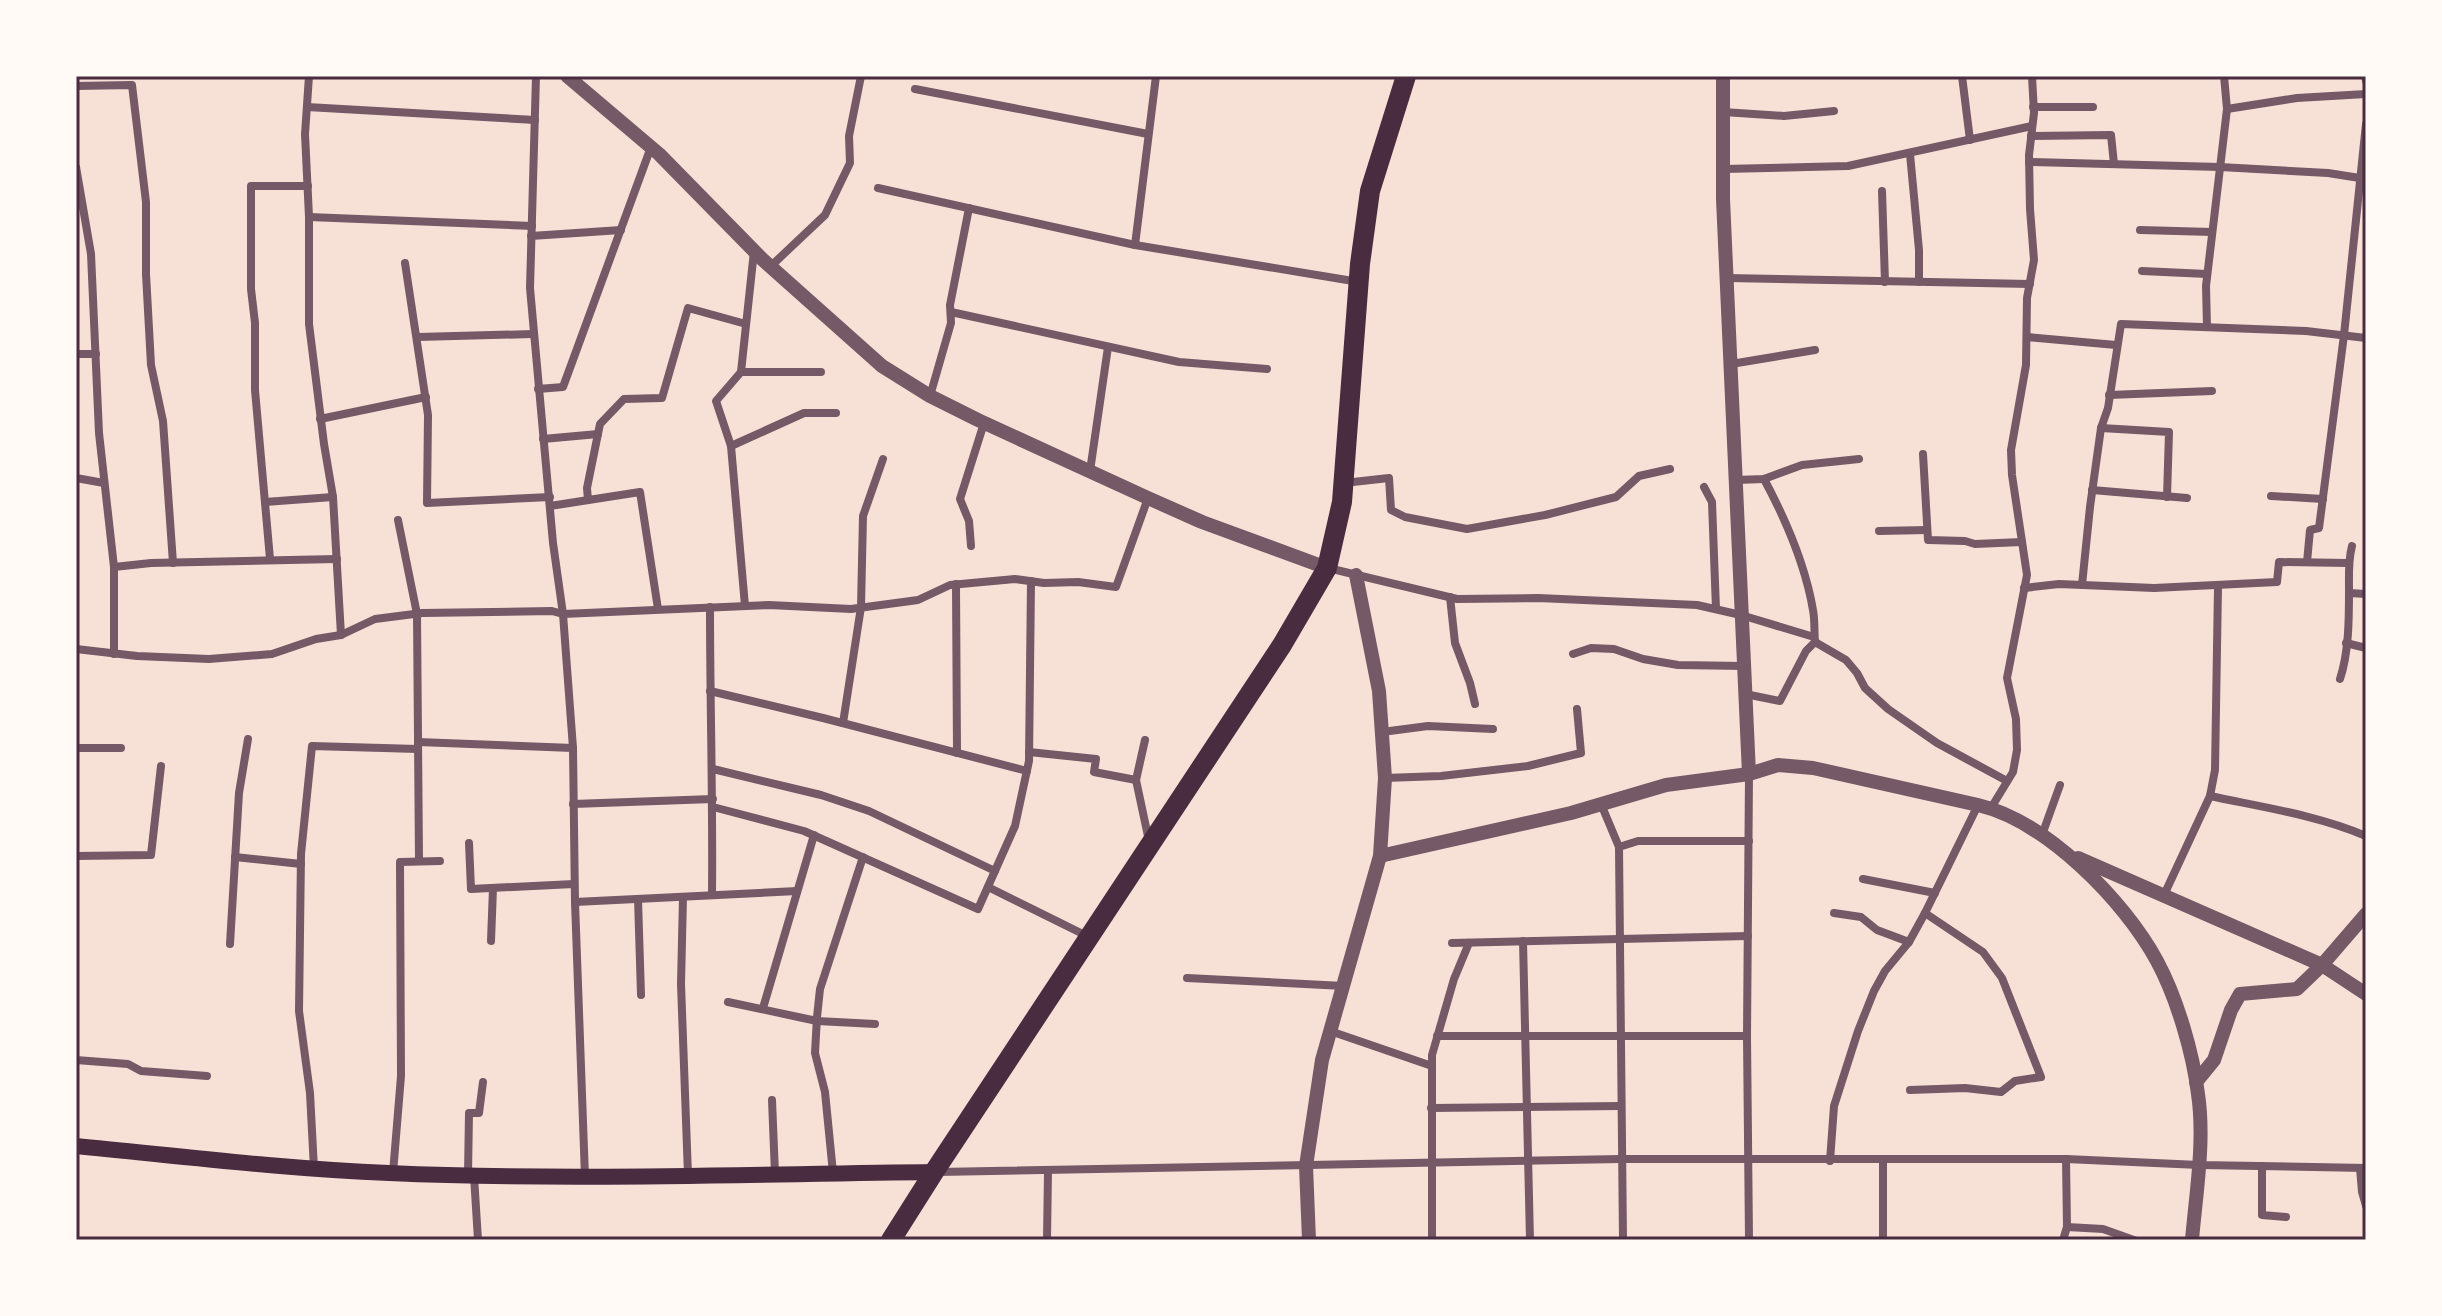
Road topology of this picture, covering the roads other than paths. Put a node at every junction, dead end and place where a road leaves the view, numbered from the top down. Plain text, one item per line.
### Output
1 (309, 76) edge
2 (536, 76) edge
3 (567, 76) edge
4 (861, 76) edge
5 (1156, 76) edge
6 (1406, 76) edge
7 (1723, 76) edge
8 (1962, 76) edge
9 (2032, 76) edge
10 (2224, 76) edge
11 (76, 86) edge
12 (915, 89) dead end
13 (2366, 94) edge
14 (307, 107) junction
15 (2033, 107) junction
16 (2093, 107) dead end
17 (2227, 109) junction
18 (1834, 111) dead end
19 (1723, 112) junction
20 (535, 120) junction
21 (2366, 124) edge
22 (2032, 126) junction
23 (1148, 134) junction
24 (2031, 136) junction
25 (1970, 140) junction
26 (651, 147) junction
27 (1910, 154) junction
28 (2029, 162) junction
29 (2114, 164) junction
30 (76, 167) edge
31 (2220, 167) junction
32 (1723, 169) junction
33 (2363, 179) edge
34 (308, 186) junction
35 (878, 188) dead end
36 (1882, 191) dead end
37 (969, 208) junction
38 (81, 217) edge
39 (309, 217) junction
40 (532, 226) junction
41 (621, 230) junction
42 (2140, 230) dead end
43 (2212, 232) junction
44 (531, 236) junction
45 (1135, 245) junction
46 (2353, 246) junction
47 (2366, 247) edge
48 (754, 250) junction
49 (405, 263) dead end
50 (771, 266) junction
51 (2142, 271) dead end
52 (2207, 274) junction
53 (1727, 278) junction
54 (1359, 282) junction
55 (1885, 282) junction
56 (1919, 282) junction
57 (2030, 284) junction
58 (951, 312) junction
59 (746, 324) junction
60 (2207, 327) junction
61 (533, 334) junction
62 (2344, 335) junction
63 (418, 337) junction
64 (2027, 337) junction
65 (2366, 338) edge
66 (2116, 345) junction
67 (1108, 347) junction
68 (1815, 350) dead end
69 (76, 354) edge
70 (96, 354) junction
71 (1731, 364) junction
72 (1267, 369) dead end
73 (741, 372) junction
74 (821, 372) dead end
75 (538, 389) junction
76 (2212, 391) dead end
77 (2109, 395) junction
78 (930, 396) junction
79 (426, 397) junction
80 (836, 413) dead end
81 (320, 419) junction
82 (984, 423) junction
83 (2101, 428) junction
84 (598, 434) junction
85 (543, 439) junction
86 (731, 446) junction
87 (1923, 454) dead end
88 (883, 459) dead end
89 (1859, 459) dead end
90 (1670, 469) dead end
91 (1090, 471) junction
92 (76, 478) edge
93 (1764, 479) junction
94 (1736, 480) junction
95 (104, 483) junction
96 (1343, 483) junction
97 (1704, 487) dead end
98 (2092, 490) junction
99 (2271, 496) dead end
100 (333, 497) junction
101 (2167, 497) junction
102 (1148, 498) junction
103 (2187, 498) dead end
104 (2323, 499) junction
105 (588, 500) junction
106 (265, 502) junction
107 (550, 502) junction
108 (398, 520) dead end
109 (1927, 530) junction
110 (1879, 531) dead end
111 (2022, 542) junction
112 (971, 546) dead end
113 (2352, 546) dead end
114 (270, 559) junction
115 (337, 559) junction
116 (2307, 562) junction
117 (173, 563) junction
118 (2348, 563) junction
119 (114, 567) junction
120 (1327, 568) junction
121 (1356, 575) junction
122 (1031, 581) junction
123 (956, 584) junction
124 (2082, 585) junction
125 (2218, 587) junction
126 (2024, 588) junction
127 (2349, 593) junction
128 (2366, 594) edge
129 (1450, 597) junction
130 (745, 606) junction
131 (710, 607) junction
132 (861, 607) junction
133 (658, 609) junction
134 (1716, 609) junction
135 (417, 614) junction
136 (563, 614) junction
137 (1741, 615) junction
138 (341, 635) junction
139 (1814, 639) junction
140 (2346, 643) junction
141 (2366, 648) edge
142 (76, 649) edge
143 (114, 654) junction
144 (1573, 654) dead end
145 (1744, 666) junction
146 (2340, 679) dead end
147 (710, 691) junction
148 (1745, 694) junction
149 (1475, 704) dead end
150 (1577, 709) dead end
151 (843, 723) junction
152 (1493, 729) dead end
153 (1382, 732) junction
154 (248, 739) dead end
155 (1145, 740) dead end
156 (418, 746) junction
157 (76, 748) edge
158 (121, 748) dead end
159 (573, 748) junction
160 (1029, 752) junction
161 (957, 753) junction
162 (161, 766) dead end
163 (713, 769) junction
164 (1027, 771) junction
165 (1749, 774) junction
166 (1385, 778) junction
167 (1136, 780) junction
168 (2007, 781) junction
169 (2060, 785) dead end
170 (2210, 796) junction
171 (713, 803) junction
172 (573, 804) junction
173 (1601, 804) junction
174 (1984, 806) junction
175 (814, 835) junction
176 (2042, 835) junction
177 (2366, 836) edge
178 (1749, 841) junction
179 (469, 843) dead end
180 (1150, 847) junction
181 (1619, 847) junction
182 (2064, 852) junction
183 (76, 856) edge
184 (1380, 856) junction
185 (235, 857) junction
186 (863, 857) junction
187 (419, 861) junction
188 (440, 861) dead end
189 (301, 864) junction
190 (995, 871) junction
191 (1863, 879) dead end
192 (574, 884) junction
193 (988, 887) junction
194 (493, 888) junction
195 (797, 891) junction
196 (1935, 893) junction
197 (712, 895) junction
198 (2164, 895) junction
199 (683, 897) junction
200 (638, 899) junction
201 (575, 902) junction
202 (1834, 913) dead end
203 (1925, 913) junction
204 (2365, 917) edge
205 (1748, 936) junction
206 (1090, 938) junction
207 (1619, 939) junction
208 (491, 941) dead end
209 (1523, 941) junction
210 (1909, 942) junction
211 (1452, 943) dead end
212 (1469, 943) junction
213 (230, 944) dead end
214 (2322, 965) junction
215 (1187, 978) dead end
216 (1344, 986) junction
217 (2366, 994) edge
218 (641, 995) dead end
219 (728, 1002) dead end
220 (763, 1008) junction
221 (817, 1021) junction
222 (875, 1024) dead end
223 (1330, 1031) junction
224 (1621, 1035) junction
225 (1437, 1036) junction
226 (1747, 1036) junction
227 (1525, 1037) junction
228 (76, 1060) edge
229 (1432, 1066) junction
230 (207, 1076) dead end
231 (483, 1082) dead end
232 (2196, 1082) junction
233 (1910, 1090) dead end
234 (772, 1100) dead end
235 (1621, 1106) junction
236 (1526, 1107) junction
237 (1431, 1108) junction
238 (76, 1146) edge
239 (1621, 1159) junction
240 (1750, 1159) junction
241 (2066, 1159) junction
242 (1883, 1160) junction
243 (1527, 1161) junction
244 (1830, 1161) junction
245 (1430, 1164) junction
246 (2199, 1165) junction
247 (1306, 1166) junction
248 (2262, 1166) junction
249 (2363, 1168) edge
250 (314, 1169) junction
251 (1048, 1171) junction
252 (934, 1172) junction
253 (393, 1173) junction
254 (833, 1173) junction
255 (775, 1174) junction
256 (471, 1175) junction
257 (688, 1175) junction
258 (585, 1177) junction
259 (2366, 1206) edge
260 (2286, 1217) dead end
261 (2067, 1227) junction
262 (478, 1240) edge
263 (891, 1240) edge
264 (1047, 1240) edge
265 (1309, 1240) edge
266 (1432, 1240) edge
267 (1530, 1240) edge
268 (1623, 1240) edge
269 (1749, 1240) edge
270 (1883, 1240) edge
271 (2063, 1240) edge
272 (2134, 1240) edge
273 (2192, 1240) edge

1 - 14 street
2 - 20 street
3 - 26 street
4 - 50 street
5 - 23 street
6 - 54 main road
7 - 19 street
8 - 25 street
9 - 15 street
10 - 17 street
11 - 117 street
12 - 23 street
13 - 17 street
14 - 20 street
14 - 34 street
15 - 16 street
15 - 22 street
17 - 31 street
18 - 19 street
19 - 32 street
20 - 40 street
21 - 33 street
22 - 24 street
22 - 25 street
23 - 45 street
24 - 28 street
24 - 29 street
25 - 27 street
26 - 41 street
26 - 48 street
27 - 32 street
27 - 56 street
28 - 29 street
28 - 57 street
29 - 31 street
30 - 38 street
31 - 33 street
31 - 43 street
32 - 53 street
33 - 46 street
34 - 39 street
34 - 106 street
35 - 37 street
36 - 55 street
37 - 45 street
37 - 58 street
38 - 70 street
39 - 40 street
39 - 81 street
40 - 44 street
41 - 44 street
41 - 75 street
42 - 43 street
43 - 52 street
44 - 61 street
45 - 54 street
46 - 47 street
46 - 62 street
48 - 50 street
48 - 59 street
49 - 63 street
50 - 78 street
51 - 52 street
52 - 60 street
53 - 55 street
53 - 71 street
54 - 96 main road
55 - 56 street
56 - 57 street
57 - 64 street
58 - 67 street
58 - 78 street
59 - 73 street
59 - 84 street
60 - 62 street
60 - 66 street
61 - 63 street
61 - 75 street
62 - 65 street
62 - 104 street
63 - 79 street
64 - 66 street
64 - 111 street
66 - 77 street
67 - 72 street
67 - 91 street
68 - 71 street
69 - 70 street
70 - 95 street
71 - 94 street
73 - 74 street
73 - 86 street
75 - 85 street
76 - 77 street
77 - 83 street
78 - 82 street
79 - 81 street
79 - 107 street
80 - 86 street
81 - 100 street
82 - 91 street
82 - 112 street
83 - 98 street
83 - 101 street
84 - 85 street
84 - 105 street
85 - 107 street
86 - 130 street
87 - 109 street
88 - 132 street
89 - 93 street
90 - 96 street
91 - 102 street
92 - 95 street
93 - 94 street
93 - 139 street
94 - 137 street
95 - 119 street
96 - 120 main road
97 - 134 street
98 - 101 street
98 - 124 street
99 - 104 street
100 - 106 street
100 - 115 street
101 - 103 street
102 - 120 street
102 - 122 street
104 - 116 street
105 - 107 street
105 - 133 street
106 - 114 street
107 - 136 street
108 - 135 street
109 - 110 street
109 - 111 street
111 - 126 street
113 - 118 street
114 - 115 street
114 - 117 street
115 - 138 street
116 - 118 street
116 - 125 street
117 - 119 street
118 - 127 street
119 - 143 street
120 - 121 street
120 - 180 main road
121 - 129 street
121 - 153 street
122 - 123 street
122 - 160 street
123 - 132 street
123 - 161 street
124 - 125 street
124 - 126 street
125 - 170 street
126 - 168 street
127 - 128 street
127 - 140 street
129 - 134 street
129 - 149 street
130 - 131 street
130 - 132 street
131 - 133 street
131 - 147 street
132 - 151 street
133 - 136 street
134 - 137 street
135 - 136 street
135 - 138 street
135 - 156 street
136 - 159 street
137 - 139 street
137 - 145 street
138 - 143 street
139 - 148 street
139 - 168 street
140 - 141 street
140 - 146 street
142 - 143 street
144 - 145 street
145 - 148 street
147 - 151 street
147 - 163 street
148 - 165 street
150 - 166 street
151 - 161 street
152 - 153 street
153 - 166 street
154 - 185 street
155 - 167 street
156 - 159 street
156 - 187 street
156 - 189 street
157 - 158 street
159 - 172 street
160 - 164 street
160 - 167 street
161 - 164 street
162 - 183 street
163 - 171 street
163 - 190 street
164 - 190 street
165 - 173 street
165 - 174 street
165 - 178 street
166 - 184 street
167 - 180 street
168 - 174 street
169 - 176 street
170 - 177 street
170 - 198 street
171 - 172 street
171 - 175 street
171 - 197 street
172 - 192 street
173 - 181 street
173 - 184 street
174 - 176 street
174 - 196 street
175 - 186 street
175 - 195 street
176 - 182 street
178 - 181 street
178 - 205 street
179 - 194 street
180 - 206 main road
181 - 207 street
182 - 198 street
182 - 232 street
184 - 216 street
185 - 189 street
185 - 213 street
186 - 193 street
186 - 221 street
187 - 188 street
187 - 253 street
189 - 250 street
190 - 193 street
191 - 196 street
192 - 194 street
192 - 201 street
193 - 206 street
194 - 208 street
195 - 197 street
195 - 220 street
196 - 203 street
197 - 199 street
198 - 214 street
199 - 200 street
199 - 257 street
200 - 201 street
200 - 218 street
201 - 258 street
202 - 210 street
203 - 210 street
203 - 233 street
204 - 214 street
205 - 207 street
205 - 226 street
206 - 252 main road
207 - 209 street
207 - 224 street
209 - 212 street
209 - 227 street
210 - 244 street
211 - 212 street
212 - 225 street
214 - 217 street
214 - 232 street
215 - 216 street
216 - 223 street
219 - 220 street
220 - 221 street
221 - 222 street
221 - 254 street
223 - 229 street
223 - 247 street
224 - 226 street
224 - 227 street
224 - 235 street
225 - 227 street
225 - 229 street
226 - 240 street
227 - 236 street
228 - 230 street
229 - 237 street
231 - 256 street
232 - 246 street
234 - 255 street
235 - 236 street
235 - 239 street
236 - 237 street
236 - 243 street
237 - 245 street
238 - 250 main road
239 - 240 street
239 - 243 street
239 - 268 street
240 - 244 street
240 - 269 street
241 - 242 street
241 - 246 street
241 - 261 street
242 - 244 street
242 - 270 street
243 - 245 street
243 - 267 street
245 - 247 street
245 - 266 street
246 - 248 street
246 - 273 street
247 - 251 street
247 - 265 street
248 - 249 street
248 - 260 street
249 - 259 street
250 - 253 main road
251 - 252 street
251 - 264 street
252 - 254 main road
252 - 263 main road
253 - 256 main road
254 - 255 main road
255 - 257 main road
256 - 258 main road
256 - 262 street
257 - 258 main road
261 - 271 street
261 - 272 street

